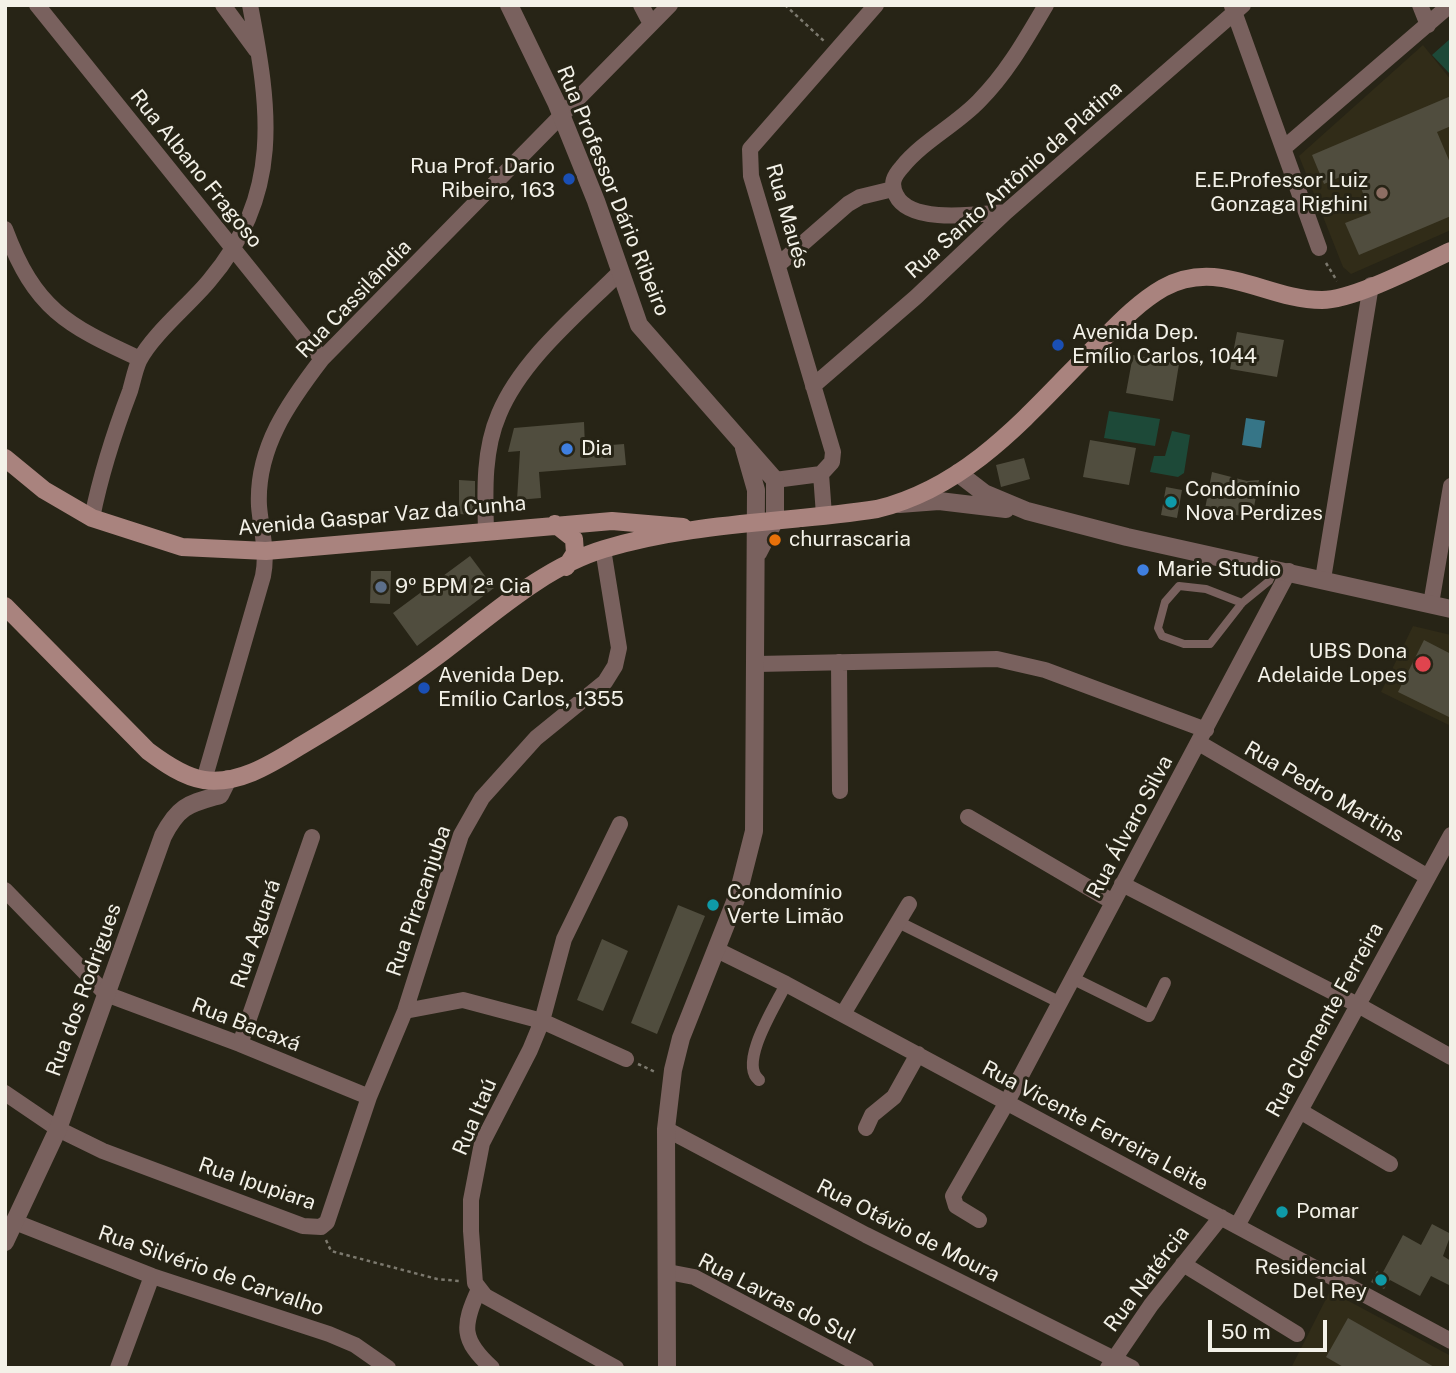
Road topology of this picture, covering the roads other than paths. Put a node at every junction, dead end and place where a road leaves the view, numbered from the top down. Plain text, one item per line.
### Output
1 (37, 5) edge
2 (223, 5) edge
3 (250, 5) edge
4 (509, 5) edge
5 (641, 5) edge
6 (670, 5) edge
7 (876, 5) edge
8 (1046, 5) edge
9 (1420, 5) edge
10 (1450, 5) edge
11 (1236, 8) edge
12 (651, 24) junction
13 (1428, 25) junction
14 (260, 55) junction
15 (561, 117) junction
16 (1284, 146) junction
17 (893, 189) junction
18 (1006, 212) junction
19 (5, 229) edge
20 (1319, 248) road end
21 (234, 250) junction
22 (1451, 251) edge
23 (778, 265) junction
24 (620, 272) junction
25 (1371, 285) junction
26 (140, 359) junction
27 (322, 359) junction
28 (813, 386) junction
29 (744, 448) junction
30 (5, 458) edge
31 (958, 473) junction
32 (821, 474) junction
33 (775, 480) junction
34 (1451, 486) edge
35 (899, 504) junction
36 (1027, 511) junction
37 (824, 515) junction
38 (92, 518) junction
39 (775, 520) junction
40 (756, 523) junction
41 (555, 524) junction
42 (702, 529) junction
43 (486, 531) junction
44 (603, 549) junction
45 (266, 551) junction
46 (756, 556) junction
47 (566, 566) junction
48 (1282, 570) junction
49 (1323, 579) junction
50 (1242, 603) junction
51 (1431, 604) junction
52 (5, 606) edge
53 (1451, 609) edge
54 (839, 662) junction
55 (757, 664) junction
56 (1202, 736) junction
57 (228, 779) junction
58 (204, 780) junction
59 (840, 791) dead end
60 (968, 817) dead end
61 (620, 824) dead end
62 (1451, 835) edge
63 (312, 837) dead end
64 (1428, 877) junction
65 (1122, 884) junction
66 (5, 890) edge
67 (1113, 902) junction
68 (909, 904) dead end
69 (898, 922) junction
70 (718, 950) junction
71 (1072, 978) junction
72 (1165, 983) dead end
73 (786, 984) junction
74 (106, 994) junction
75 (1059, 1002) junction
76 (1358, 1004) junction
77 (405, 1011) junction
78 (843, 1014) junction
79 (542, 1021) junction
80 (240, 1044) junction
81 (918, 1054) junction
82 (1451, 1057) edge
83 (626, 1059) road end
84 (760, 1080) dead end
85 (5, 1093) edge
86 (369, 1097) junction
87 (1007, 1102) junction
88 (1300, 1111) junction
89 (866, 1128) dead end
90 (58, 1129) junction
91 (666, 1129) junction
92 (1390, 1164) dead end
93 (1222, 1217) junction
94 (979, 1220) dead end
95 (15, 1222) junction
96 (1237, 1226) junction
97 (321, 1227) joint
98 (5, 1242) edge
99 (1183, 1264) junction
100 (668, 1272) junction
101 (152, 1276) junction
102 (477, 1286) junction
103 (1297, 1334) dead end
104 (1451, 1341) edge
105 (1111, 1363) edge
106 (118, 1368) edge
107 (388, 1368) edge
108 (492, 1368) edge
109 (616, 1368) edge
110 (667, 1368) edge
111 (866, 1368) edge
112 (1132, 1368) edge

1 - 21 street, Rua Albano Fragoso
2 - 14 street
3 - 14 street
4 - 15 street, Rua Professor Dário Ribeiro
5 - 12 street
6 - 12 street, Rua Cassilândia
7 - 23 street, Rua Maués
8 - 17 street
9 - 13 street
10 - 13 street
11 - 16 street
11 - 18 street, Rua Santo Antônio da Platina
12 - 15 street, Rua Cassilândia
13 - 16 street
14 - 21 street
15 - 24 street, Rua Professor Dário Ribeiro
15 - 27 street, Rua Cassilândia
16 - 20 street
17 - 18 street
17 - 23 street
18 - 28 street, Rua Santo Antônio da Platina
19 - 26 street
21 - 26 street
21 - 27 street, Rua Albano Fragoso
22 - 25 main road
23 - 28 street, Rua Maués
24 - 29 street, Rua Professor Dário Ribeiro
24 - 43 street
25 - 31 main road
25 - 49 street
26 - 38 street
27 - 45 street, Rua Cassilândia
28 - 32 street, Rua Maués
29 - 33 street, Rua Professor Dário Ribeiro
29 - 40 street, Rua Professor Dário Ribeiro
30 - 38 main road, Avenida Gaspar Vaz da Cunha
31 - 35 main road
31 - 36 street
32 - 33 street
32 - 37 street, Rua Maués
33 - 39 street
34 - 51 street
35 - 36 street
35 - 37 main road
36 - 48 street
37 - 39 main road
38 - 45 main road, Avenida Gaspar Vaz da Cunha
39 - 40 main road
39 - 46 street
40 - 42 main road
40 - 46 street, Rua Professor Dário Ribeiro
41 - 42 main road, Avenida Gaspar Vaz da Cunha
41 - 43 main road, Avenida Gaspar Vaz da Cunha
41 - 47 main road
42 - 44 main road
43 - 45 main road, Avenida Gaspar Vaz da Cunha
44 - 47 main road
44 - 77 street, Rua Piracanjuba
45 - 58 street, Rua Cassilândia
46 - 55 street, Rua Professor Dário Ribeiro
47 - 57 main road
48 - 49 street
48 - 50 lane
48 - 56 street, Rua Álvaro Silva
49 - 51 street
50 - 50 lane
51 - 53 street
52 - 58 main road
54 - 55 street, Rua Pedro Martins
54 - 56 street, Rua Pedro Martins
54 - 59 street
55 - 70 street, Rua Professor Dário Ribeiro
56 - 64 street, Rua Pedro Martins
56 - 65 street, Rua Álvaro Silva
57 - 58 main road
57 - 74 street, Rua dos Rodrigues
60 - 67 street
61 - 79 street, Rua Itaú
62 - 64 street, Rua Clemente Ferreira
63 - 80 street, Rua Aguará
64 - 76 street, Rua Clemente Ferreira
65 - 67 street, Rua Álvaro Silva
65 - 76 street
66 - 74 street
67 - 71 street, Rua Álvaro Silva
68 - 69 street
69 - 75 street
69 - 78 street
70 - 73 street, Rua Vicente Ferreira Leite
70 - 91 street, Rua Professor Dário Ribeiro
71 - 72 street
71 - 75 street, Rua Álvaro Silva
73 - 78 street, Rua Vicente Ferreira Leite
73 - 84 street
74 - 80 street, Rua Bacaxá
74 - 90 street, Rua dos Rodrigues
75 - 87 street, Rua Álvaro Silva
76 - 82 street
76 - 88 street, Rua Clemente Ferreira
77 - 79 street
77 - 86 street, Rua Piracanjuba
78 - 81 street, Rua Vicente Ferreira Leite
79 - 83 street
79 - 102 street, Rua Itaú
80 - 86 street, Rua Bacaxá
81 - 87 street, Rua Vicente Ferreira Leite
81 - 89 street
85 - 90 street, Rua Ipupiara
86 - 97 street, Rua Piracanjuba
87 - 93 street, Rua Vicente Ferreira Leite
87 - 94 street, Rua Álvaro Silva
88 - 92 street
88 - 96 street, Rua Clemente Ferreira
90 - 95 street, Rua dos Rodrigues
90 - 97 street, Rua Ipupiara
91 - 100 street, Rua Professor Dário Ribeiro
91 - 105 street, Rua Otávio de Moura
93 - 96 street, Rua Vicente Ferreira Leite
93 - 99 street, Rua Natércia
95 - 98 street, Rua dos Rodrigues
95 - 101 street, Rua Silvério de Carvalho
96 - 104 street, Rua Vicente Ferreira Leite
99 - 103 street
99 - 105 street, Rua Natércia
100 - 110 street, Rua Professor Dário Ribeiro
100 - 111 street, Rua Lavras do Sul
101 - 106 street
101 - 107 street, Rua Silvério de Carvalho
102 - 108 street
102 - 109 street
105 - 112 street, Rua Otávio de Moura

